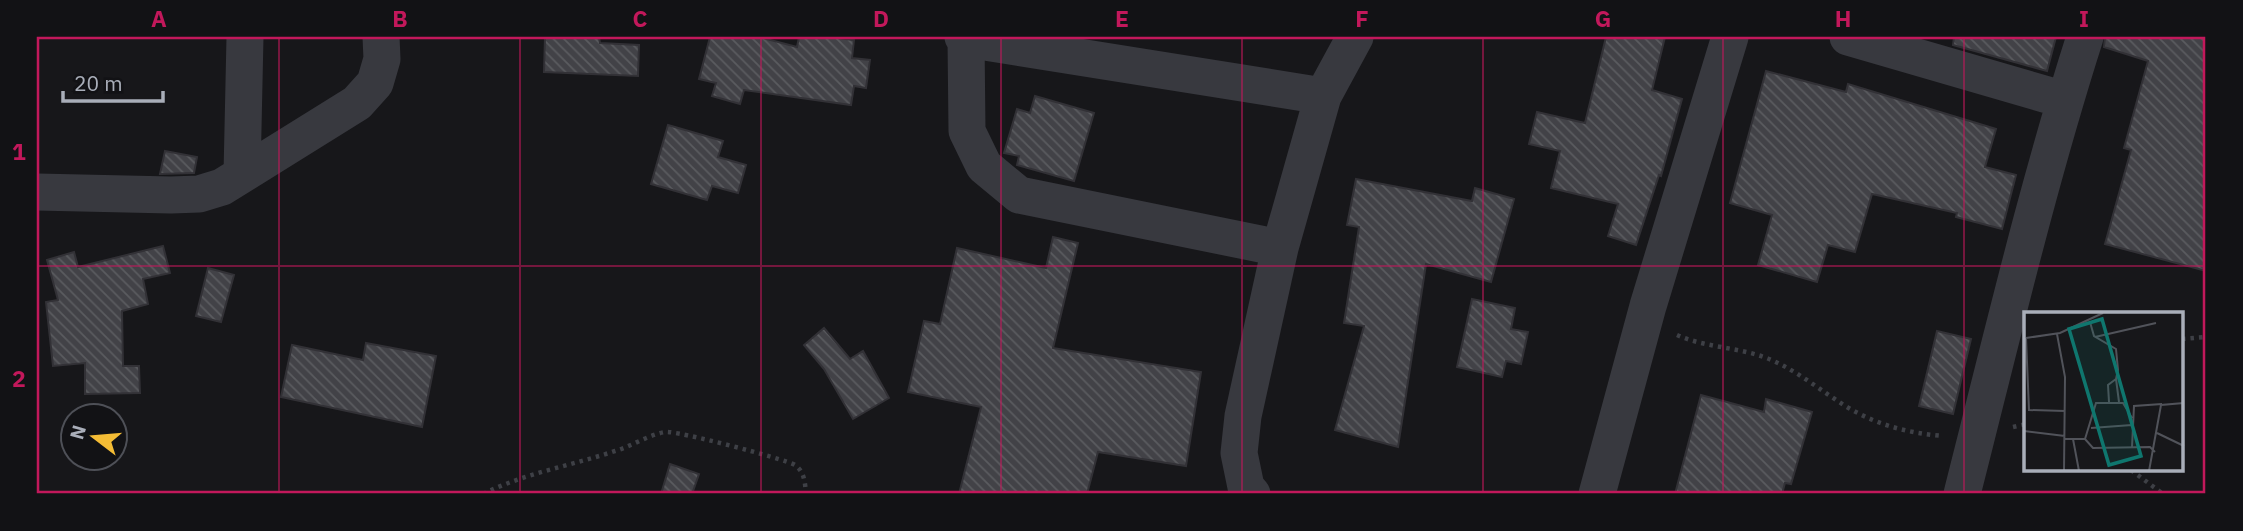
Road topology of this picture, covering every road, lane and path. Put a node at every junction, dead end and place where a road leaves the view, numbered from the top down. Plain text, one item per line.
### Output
1 (245, 37) edge
2 (381, 37) edge
3 (1355, 37) edge
4 (1730, 37) edge
5 (1848, 37) edge
6 (2085, 37) edge
7 (964, 38) edge
8 (1323, 96) junction
9 (2065, 100) junction
10 (242, 174) junction
11 (37, 192) edge
12 (1279, 248) junction
13 (1648, 306) junction
14 (2206, 337) edge
15 (2184, 339) edge
16 (1977, 436) junction
17 (2134, 472) edge
18 (482, 494) edge
19 (806, 494) edge
20 (1252, 494) edge
21 (1597, 494) edge
22 (1962, 494) edge
23 (2163, 494) edge

1 - 10 street
2 - 10 street
3 - 8 street
4 - 13 street
5 - 9 street
6 - 9 street
7 - 8 street
7 - 12 street
8 - 12 street
9 - 16 street
10 - 11 street
12 - 20 street
13 - 16 path
13 - 21 street
14 - 15 path
16 - 22 street
17 - 23 path
18 - 19 path

